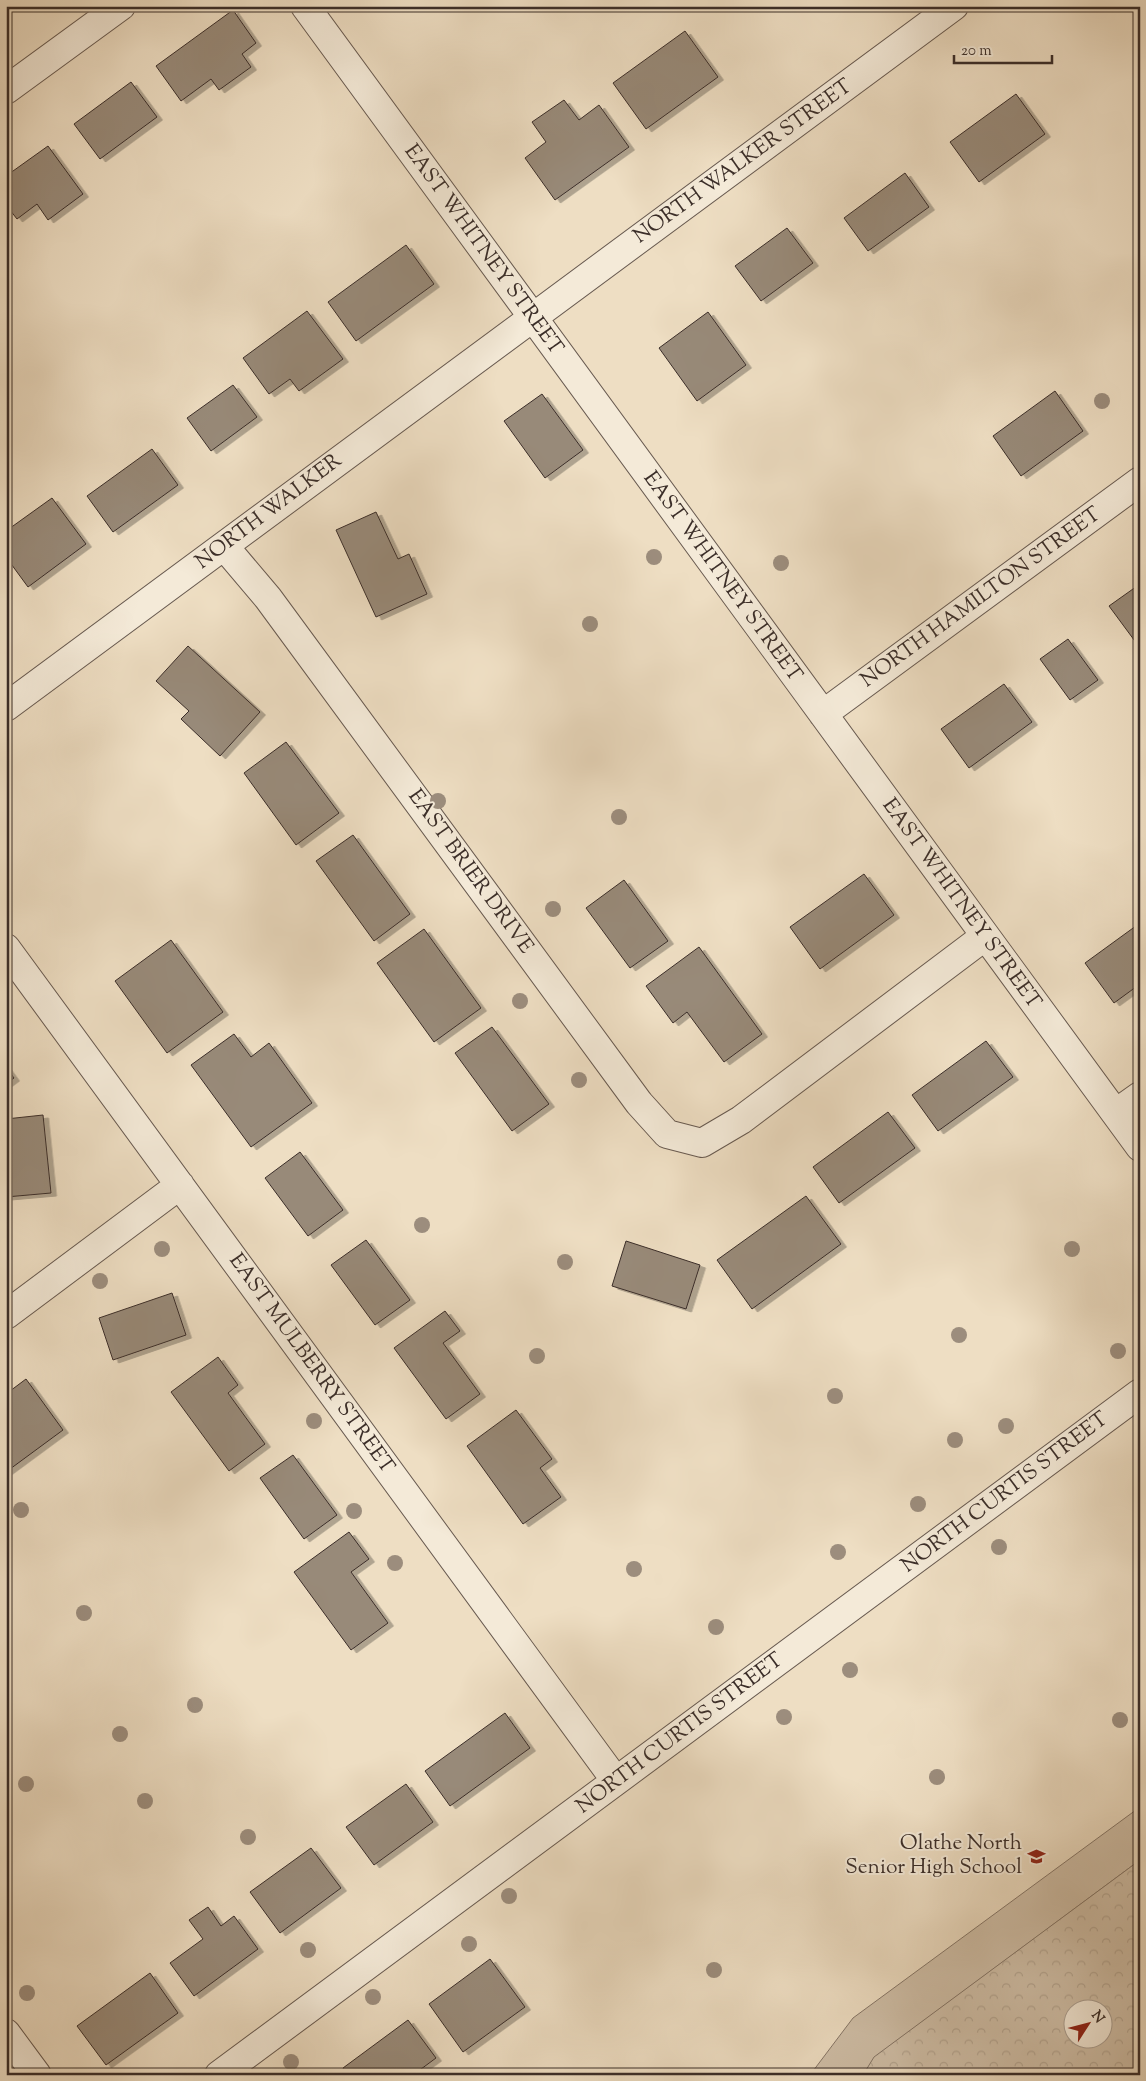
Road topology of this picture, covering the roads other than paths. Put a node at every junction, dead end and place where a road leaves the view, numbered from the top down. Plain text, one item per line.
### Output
1 (121, 6) edge
2 (305, 6) edge
3 (954, 6) edge
4 (6, 90) edge
5 (532, 317) junction
6 (1140, 481) edge
7 (224, 546) junction
8 (6, 707) edge
9 (823, 714) junction
10 (984, 937) junction
11 (6, 948) edge
12 (1140, 1096) edge
13 (1116, 1113) junction
14 (1140, 1147) edge
15 (180, 1185) junction
16 (6, 1315) edge
17 (1140, 1393) edge
18 (616, 1781) junction
19 (6, 2033) edge
20 (37, 2075) edge
21 (219, 2075) edge

1 - 4 street
2 - 5 street, EAST WHITNEY STREET
3 - 5 street, NORTH WALKER STREET
5 - 7 street, NORTH WALKER
5 - 9 street, EAST WHITNEY STREET
6 - 9 street, NORTH HAMILTON STREET
7 - 8 street, NORTH WALKER
7 - 10 street, EAST BRIER DRIVE
9 - 10 street, EAST WHITNEY STREET
10 - 13 street, EAST WHITNEY STREET
11 - 15 street, EAST MULBERRY STREET
12 - 13 street
13 - 14 street, EAST WHITNEY STREET
15 - 16 street
15 - 18 street, EAST MULBERRY STREET
17 - 18 street, NORTH CURTIS STREET
18 - 21 street, NORTH CURTIS STREET
19 - 20 street

